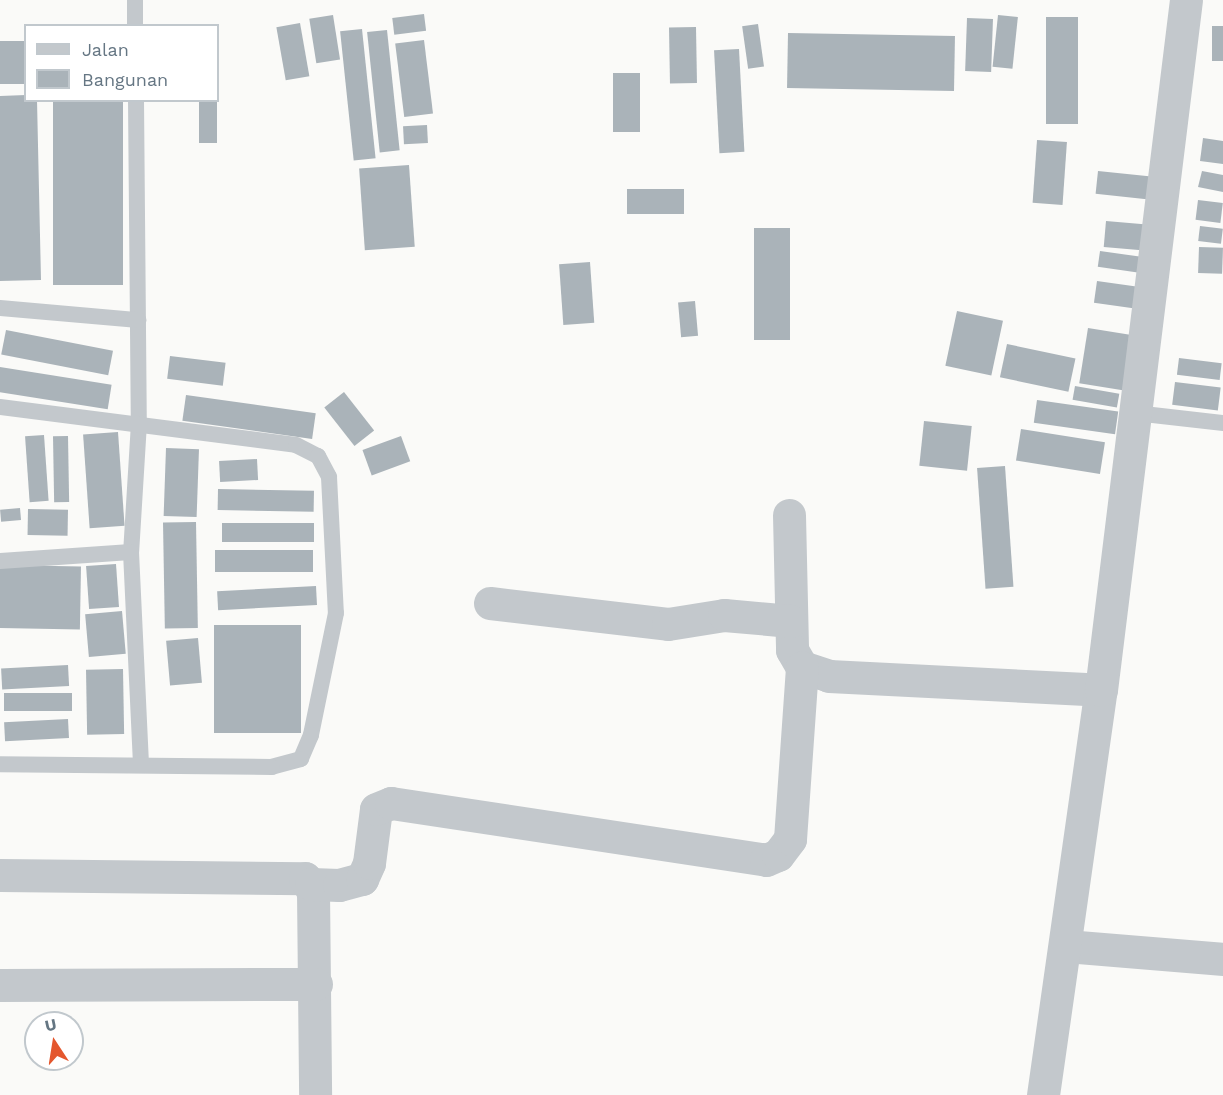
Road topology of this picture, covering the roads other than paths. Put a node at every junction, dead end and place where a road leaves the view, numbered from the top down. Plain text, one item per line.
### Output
1 (135, 0) edge
2 (1186, 0) edge
3 (135, 24) edge
4 (136, 102) edge
5 (0, 308) edge
6 (138, 320) junction
7 (0, 407) edge
8 (1135, 413) junction
9 (139, 423) junction
10 (1223, 423) edge
11 (789, 515) dead end
12 (131, 552) junction
13 (0, 561) edge
14 (490, 603) dead end
15 (791, 621) junction
16 (802, 667) junction
17 (1101, 690) junction
18 (0, 764) edge
19 (141, 765) junction
20 (0, 875) edge
21 (311, 884) junction
22 (1066, 946) junction
23 (1223, 959) edge
24 (316, 984) junction
25 (0, 985) edge
26 (315, 1095) edge
27 (1043, 1095) edge

1 - 3 lane
2 - 8 street
4 - 6 lane
5 - 6 lane
6 - 9 lane
7 - 9 lane
8 - 10 lane
8 - 17 street
9 - 12 lane
9 - 19 lane
11 - 15 street
12 - 13 lane
12 - 19 lane
14 - 15 street
15 - 16 street
16 - 17 street
16 - 21 street
17 - 22 street
18 - 19 lane
20 - 21 street
21 - 24 street
22 - 23 street
22 - 27 street
24 - 25 street
24 - 26 street

